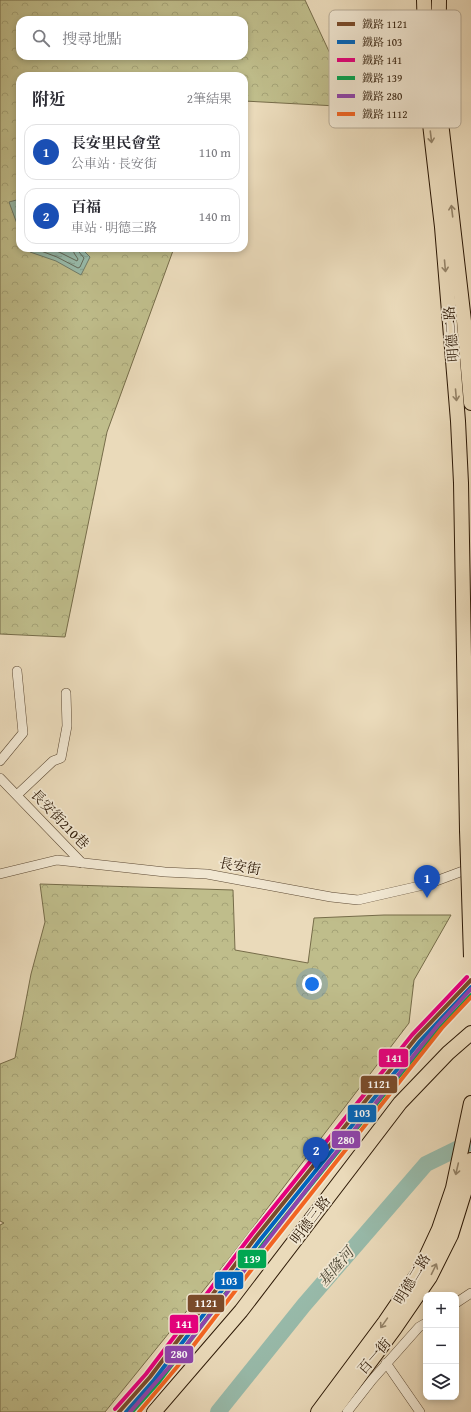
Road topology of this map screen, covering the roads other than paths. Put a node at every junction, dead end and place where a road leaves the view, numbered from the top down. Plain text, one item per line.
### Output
1 (424, 0) edge
2 (439, 0) edge
3 (424, 10) edge
4 (439, 10) edge
5 (430, 128) edge
6 (442, 128) edge
7 (471, 403) edge
8 (17, 671) dead end
9 (66, 693) dead end
10 (0, 761) edge
11 (0, 778) edge
12 (17, 795) junction
13 (82, 863) junction
14 (471, 868) edge
15 (0, 874) edge
16 (471, 957) edge
17 (471, 1034) edge
18 (471, 1104) edge
19 (471, 1160) edge
20 (471, 1293) edge
21 (459, 1301) edge
22 (423, 1324) edge
23 (386, 1364) junction
24 (343, 1389) junction
25 (154, 1412) edge
26 (318, 1412) edge
27 (333, 1412) edge
28 (347, 1412) edge
29 (420, 1412) edge

1 -> 3 main road, 明德二路, bridge
4 -> 2 main road, 明德二路
5 -> 16 main road, 明德二路, bridge
7 -> 6 main road, 明德二路
8 - 10 street
9 - 12 street, 長安街210巷
11 - 12 street, 長安街210巷
12 - 13 street, 長安街210巷
13 - 14 street, 長安街
13 - 15 street, 長安街
17 - 25 main road, 明德三路
18 -> 24 main road, 明德二路
24 -> 19 main road, 明德二路
20 - 21 street
22 - 23 street, 百一街
23 - 28 street, 百一街
23 - 29 street
24 - 26 main road, 明德二路
24 - 27 main road, 明德二路

